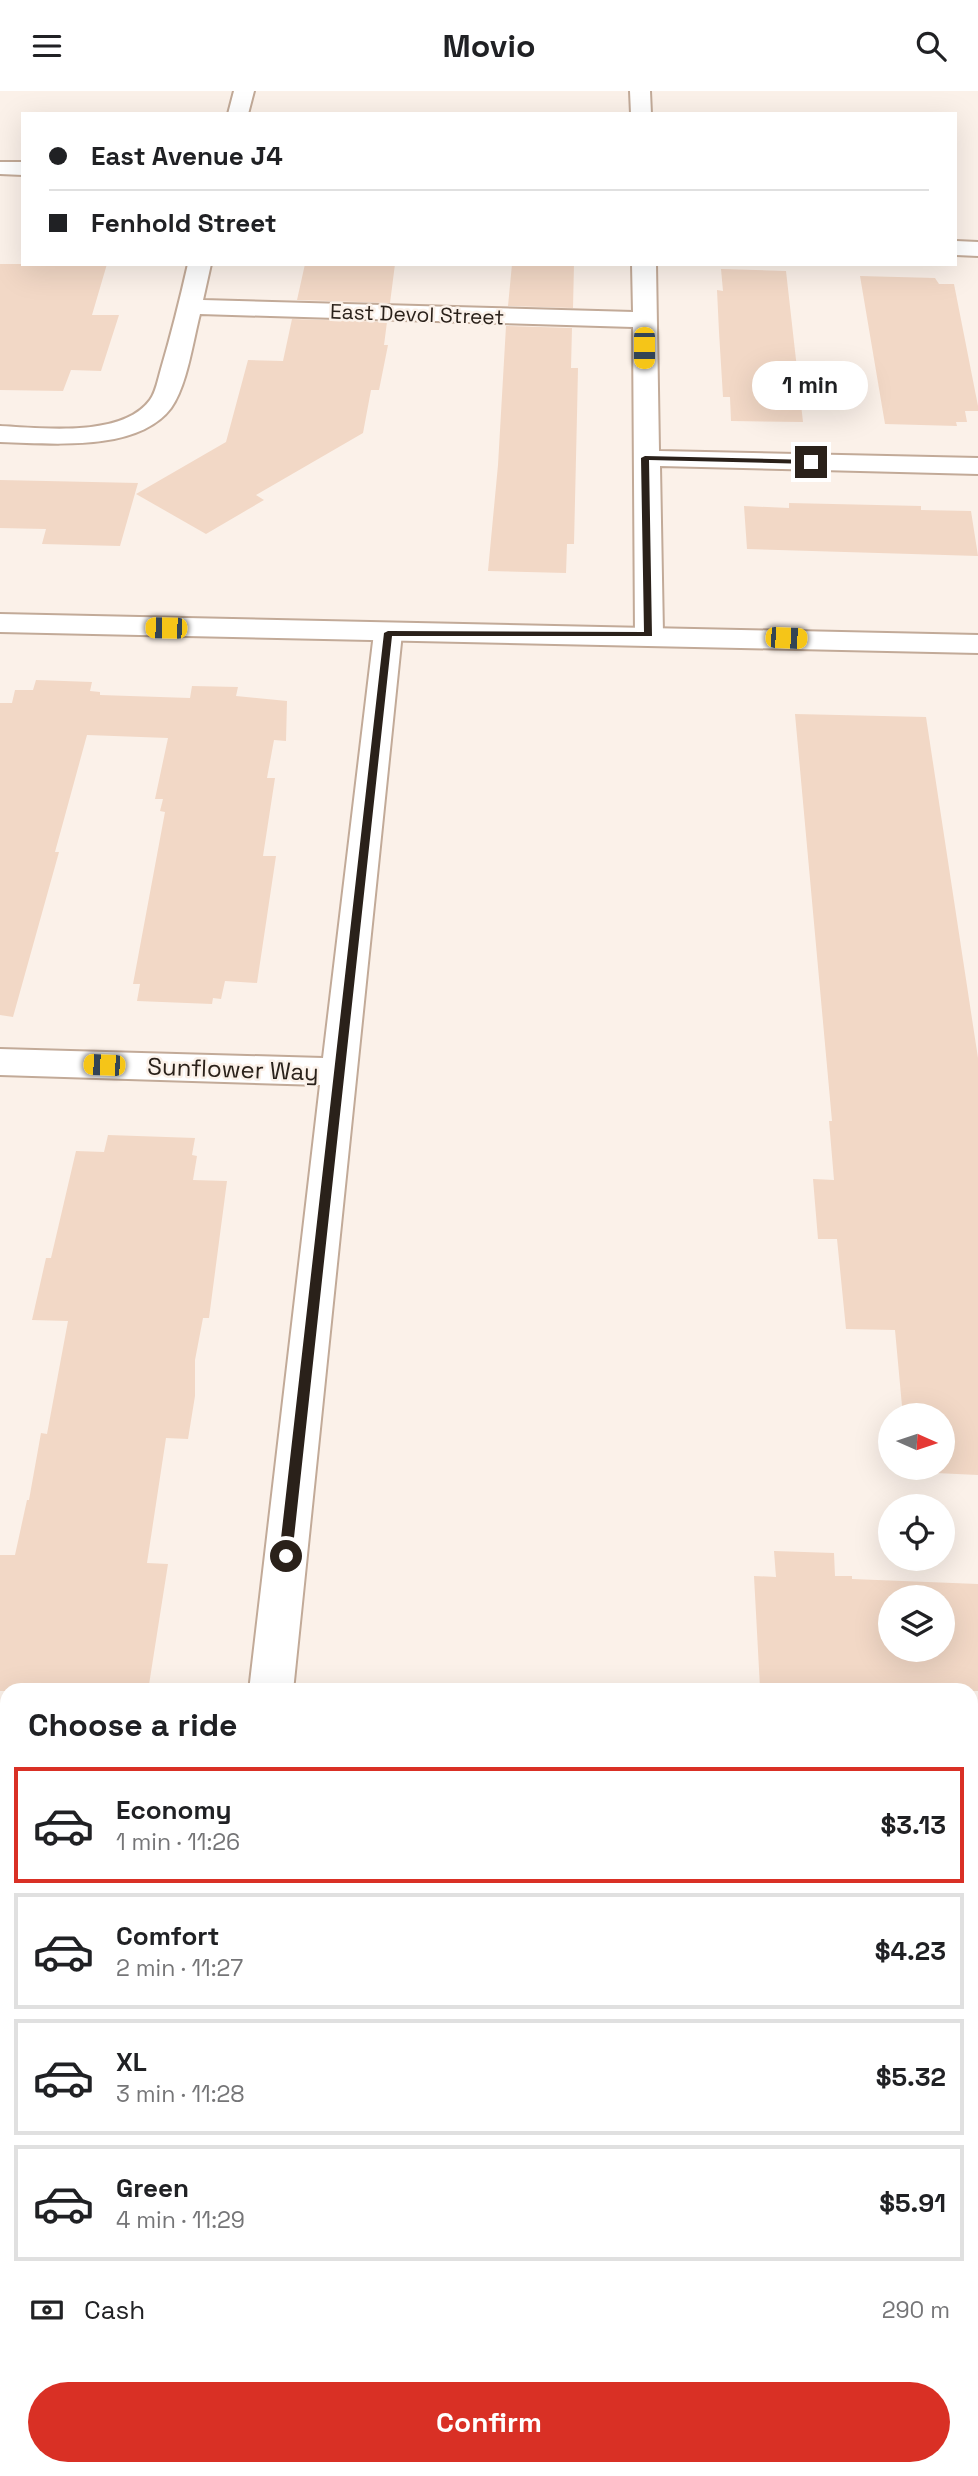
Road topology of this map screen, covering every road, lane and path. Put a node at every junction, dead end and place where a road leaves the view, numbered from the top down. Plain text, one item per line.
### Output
1 (244, 91) edge
2 (640, 91) edge
3 (239, 112) edge
4 (641, 112) edge
5 (0, 168) edge
6 (21, 169) edge
7 (957, 248) edge
8 (978, 249) edge
9 (200, 266) edge
10 (644, 266) edge
11 (190, 307) junction
12 (644, 320) junction
13 (0, 433) edge
14 (645, 458) junction
15 (978, 466) edge
16 (0, 623) edge
17 (388, 633) junction
18 (649, 634) junction
19 (978, 644) edge
20 (0, 1062) edge
21 (340, 1072) junction
22 (272, 1683) edge

1 - 3 street
2 - 4 street
5 - 6 street
7 - 8 street
9 - 11 street
10 - 12 street
11 - 12 street, East Devol Street
11 - 13 street
12 - 14 street
14 - 15 street
14 - 18 street
16 - 17 street
17 - 18 street
17 - 21 street
18 - 19 street
20 - 21 street, Sunflower Way
21 - 22 street

